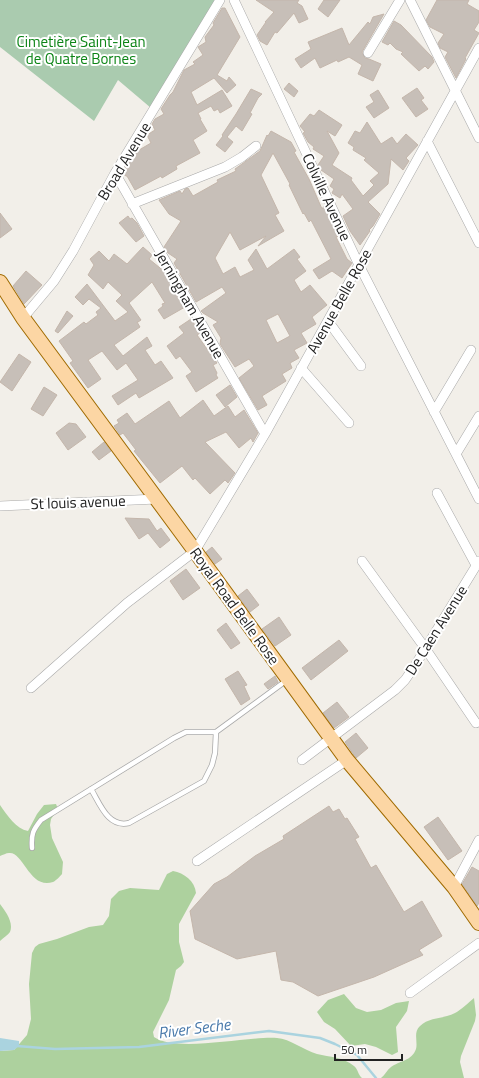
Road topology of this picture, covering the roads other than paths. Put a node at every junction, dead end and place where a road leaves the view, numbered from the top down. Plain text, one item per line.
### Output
1 (220, 0) edge
2 (234, 0) edge
3 (400, 0) edge
4 (410, 0) edge
5 (479, 48) edge
6 (368, 53) dead end
7 (455, 91) junction
8 (479, 138) edge
9 (427, 141) junction
10 (256, 146) dead end
11 (114, 173) junction
12 (132, 204) junction
13 (479, 243) edge
14 (359, 265) junction
15 (0, 282) edge
16 (23, 318) junction
17 (328, 321) junction
18 (471, 350) dead end
19 (361, 366) dead end
20 (301, 368) junction
21 (434, 412) junction
22 (479, 416) edge
23 (349, 423) dead end
24 (265, 434) junction
25 (456, 454) junction
26 (437, 493) dead end
27 (156, 499) junction
28 (479, 499) edge
29 (0, 506) edge
30 (195, 552) junction
31 (362, 561) dead end
32 (477, 563) edge
33 (425, 648) junction
34 (288, 680) junction
35 (31, 688) dead end
36 (476, 723) dead end
37 (216, 732) junction
38 (331, 738) junction
39 (302, 760) dead end
40 (347, 760) junction
41 (91, 789) junction
42 (479, 840) edge
43 (32, 848) dead end
44 (197, 861) dead end
45 (454, 887) junction
46 (479, 923) edge
47 (479, 943) edge
48 (410, 993) dead end

1 - 11 street, Broad Avenue
2 - 14 street, Colville Avenue
3 - 6 street
4 - 7 street
5 - 7 street, Avenue Belle Rose
7 - 8 street
7 - 9 street, Avenue Belle Rose
9 - 13 street
9 - 14 street, Avenue Belle Rose
10 - 12 street
11 - 12 street, Jerningham Avenue
11 - 16 street, Broad Avenue
12 - 24 street, Jerningham Avenue
14 - 17 street, Avenue Belle Rose
14 - 21 street, Colville Avenue
15 - 16 main road, Royal Road Belle Rose
16 - 27 main road, Royal Road Belle Rose
17 - 19 street
17 - 20 street, Avenue Belle Rose
18 - 21 street
20 - 23 street
20 - 24 street, Avenue Belle Rose
21 - 25 street, Colville Avenue
22 - 25 street
24 - 30 street, Avenue Belle Rose
25 - 28 street, Colville Avenue
26 - 32 street
27 - 29 street, St louis avenue
27 - 30 main road, Royal Road Belle Rose
30 - 34 main road, Royal Road Belle Rose
30 - 35 street
31 - 33 street
32 - 33 street, De Caen Avenue
33 - 36 street
33 - 38 street, De Caen Avenue
34 - 37 lane
34 - 38 main road, Royal Road Belle Rose
37 - 41 lane
37 - 41 lane
38 - 39 street, De Caen Avenue
38 - 40 main road, Royal Road Belle Rose
40 - 44 street
40 - 45 main road, Royal Road Belle Rose
41 - 43 lane
42 - 45 street
45 - 46 main road, Royal Road Belle Rose
47 - 48 street

